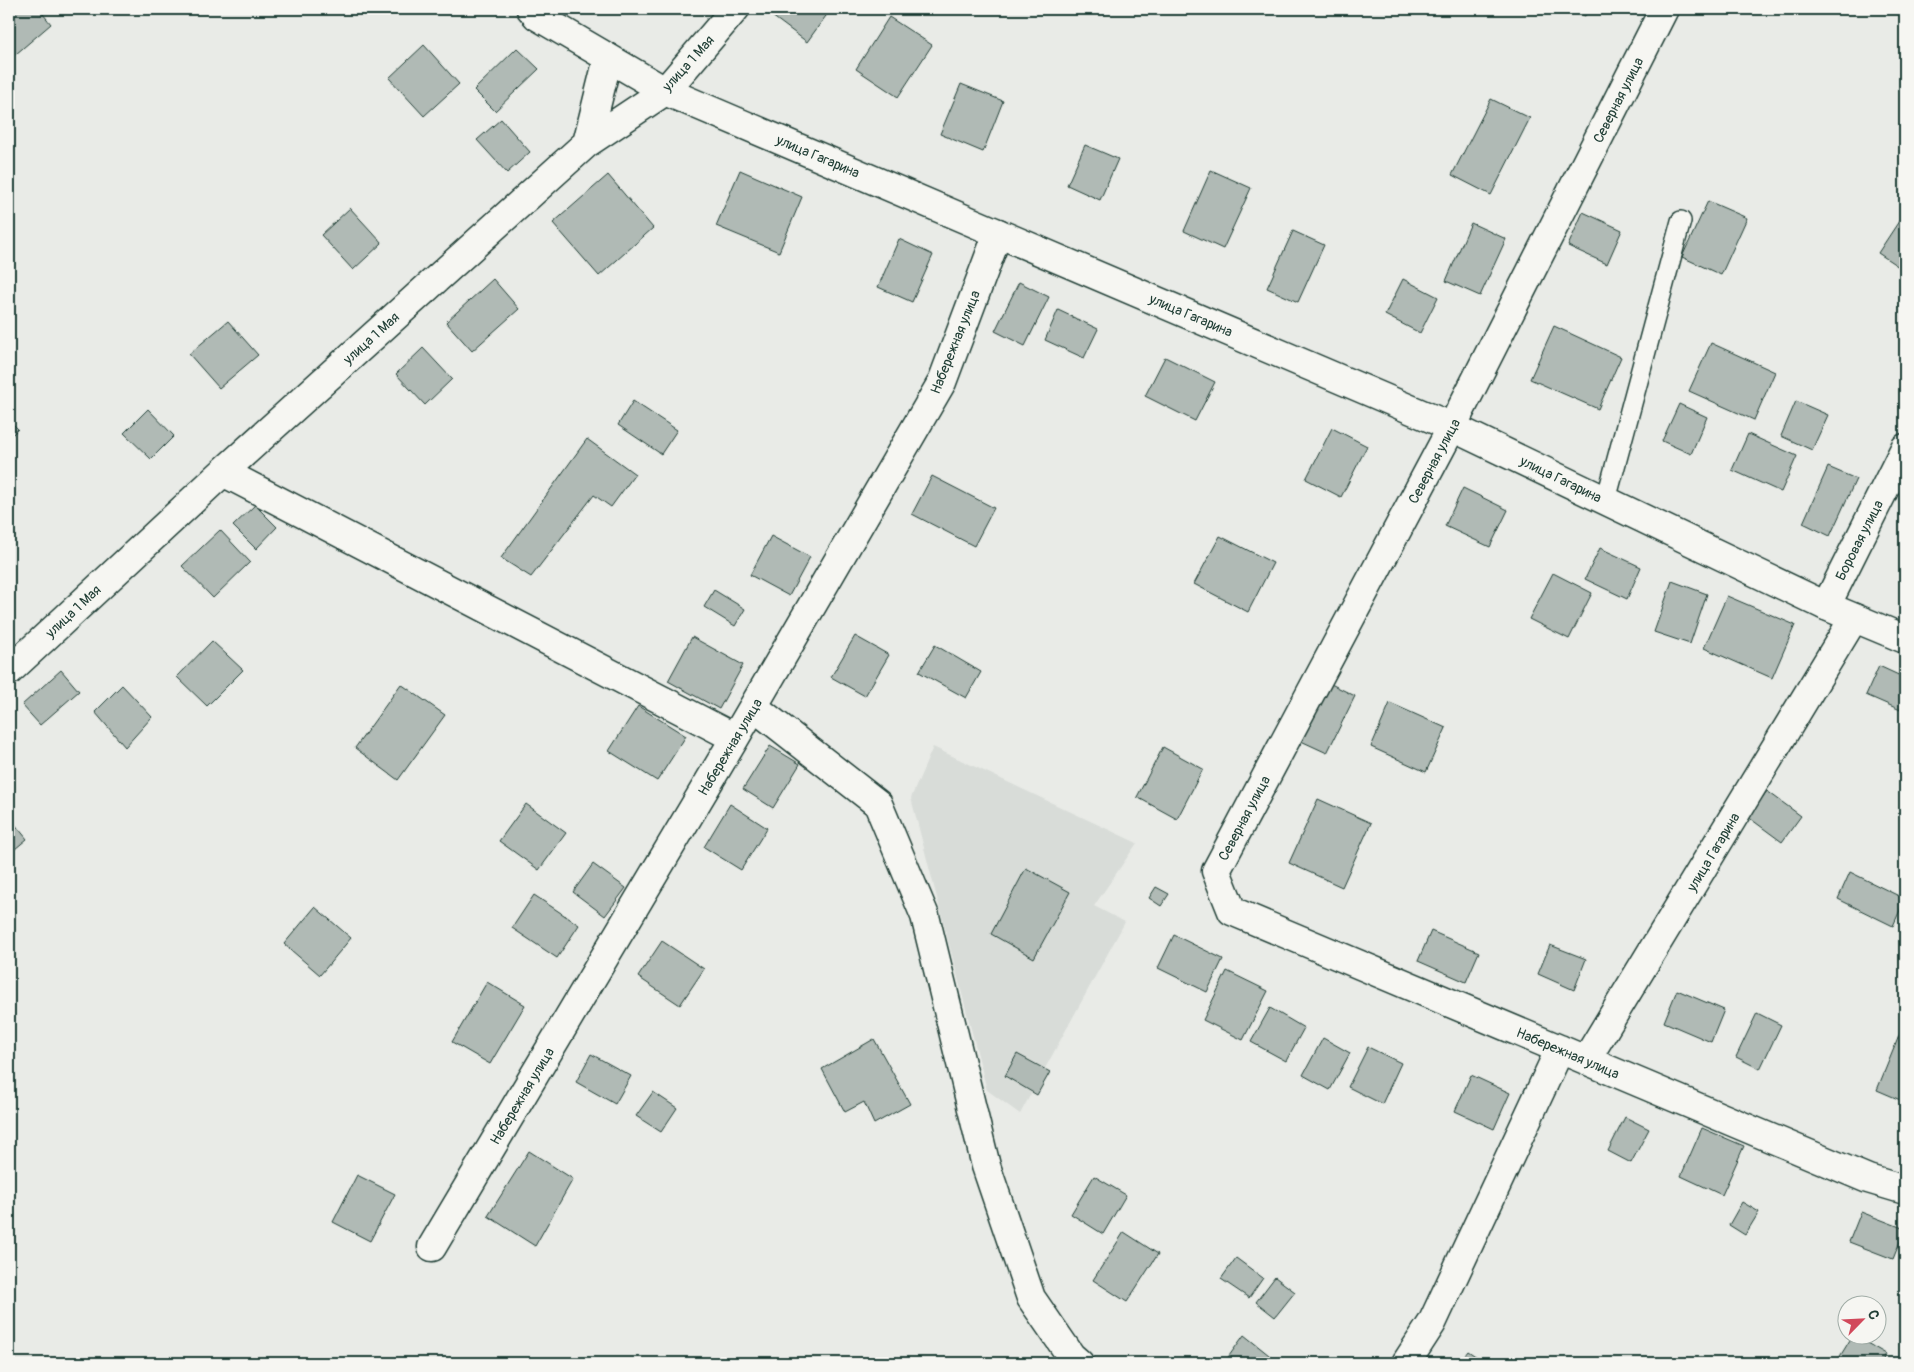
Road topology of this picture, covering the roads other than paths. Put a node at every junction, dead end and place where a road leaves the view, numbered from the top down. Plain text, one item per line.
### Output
1 (531, 9) edge
2 (735, 9) edge
3 (1664, 9) edge
4 (608, 58) junction
5 (665, 91) junction
6 (587, 143) junction
7 (1681, 220) dead end
8 (998, 233) junction
9 (1452, 427) junction
10 (1905, 448) edge
11 (223, 472) junction
12 (1606, 500) junction
13 (1826, 606) junction
14 (1854, 618) junction
15 (1905, 639) edge
16 (9, 671) edge
17 (754, 707) junction
18 (735, 738) junction
19 (1232, 911) joint
20 (1560, 1049) junction
21 (1586, 1060) junction
22 (1905, 1190) edge
23 (432, 1247) dead end
24 (1080, 1363) edge
25 (1406, 1363) edge

1 - 4 street, улица Гагарина
2 - 5 street, улица 1 Мая
3 - 9 street, Северная улица
4 - 5 street, улица Гагарина
4 - 6 street
5 - 6 street, улица 1 Мая
5 - 8 street, улица Гагарина
6 - 11 street, улица 1 Мая
7 - 12 lane
8 - 9 street, улица Гагарина
8 - 17 street, Набережная улица
9 - 12 street, улица Гагарина
9 - 19 street, Северная улица
10 - 13 street, Боровая улица
11 - 16 street, улица 1 Мая
11 - 18 street
12 - 13 street, улица Гагарина
13 - 14 street, улица Гагарина
14 - 15 street, улица Гагарина
14 - 21 street, улица Гагарина
17 - 18 street, Набережная улица
17 - 24 street
18 - 23 street, Набережная улица
19 - 20 street, Набережная улица
20 - 21 street, Набережная улица
20 - 25 street
21 - 22 street, Набережная улица

